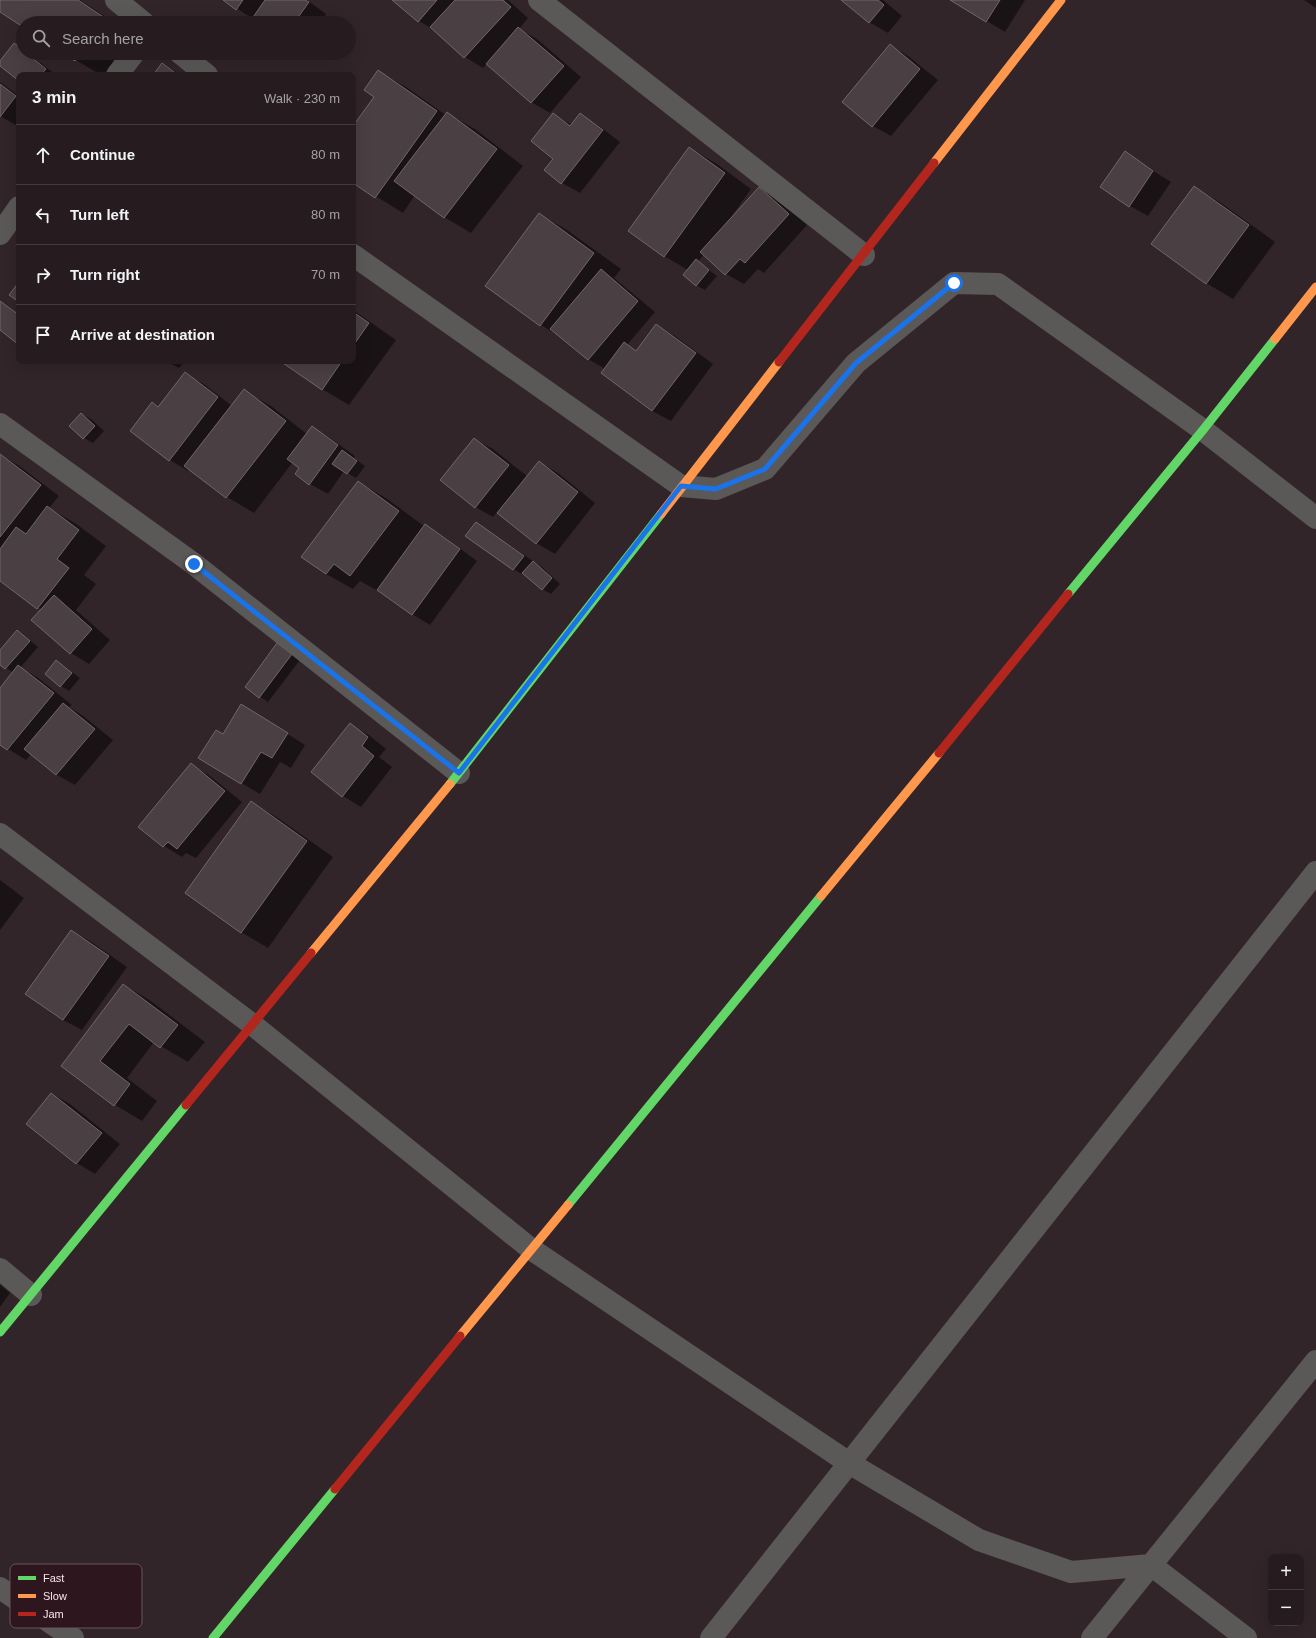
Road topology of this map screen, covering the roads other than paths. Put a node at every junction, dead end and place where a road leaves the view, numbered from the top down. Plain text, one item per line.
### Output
1 (539, 0) edge
2 (1061, 0) edge
3 (123, 2) edge
4 (137, 16) edge
5 (129, 60) edge
6 (189, 60) edge
7 (119, 72) edge
8 (203, 72) edge
9 (16, 211) edge
10 (0, 234) edge
11 (864, 255) junction
12 (356, 257) edge
13 (1316, 287) edge
14 (0, 424) edge
15 (1203, 430) junction
16 (681, 486) junction
17 (1316, 518) edge
18 (459, 773) junction
19 (0, 834) edge
20 (1316, 872) edge
21 (252, 1025) junction
22 (531, 1249) junction
23 (0, 1269) edge
24 (31, 1295) junction
25 (0, 1332) edge
26 (1316, 1361) edge
27 (849, 1463) junction
28 (1151, 1565) junction
29 (0, 1588) edge
30 (10, 1595) edge
31 (58, 1628) edge
32 (73, 1638) edge
33 (213, 1638) edge
34 (711, 1638) edge
35 (1092, 1638) edge
36 (1246, 1638) edge

1 - 11 street
2 - 11 street
3 - 4 street
5 - 7 street
6 - 8 street
9 - 10 street
11 - 16 street
12 - 16 street
13 - 15 street
14 - 18 street
15 - 16 street
15 - 17 street
15 - 22 street
16 - 18 street
18 - 21 street
19 - 21 street
20 - 27 street
21 - 22 street
21 - 24 street
22 - 27 street
22 - 33 street
23 - 24 street
24 - 25 street
26 - 28 street
27 - 28 street
27 - 34 street
28 - 35 street
28 - 36 street
29 - 30 street
31 - 32 street

